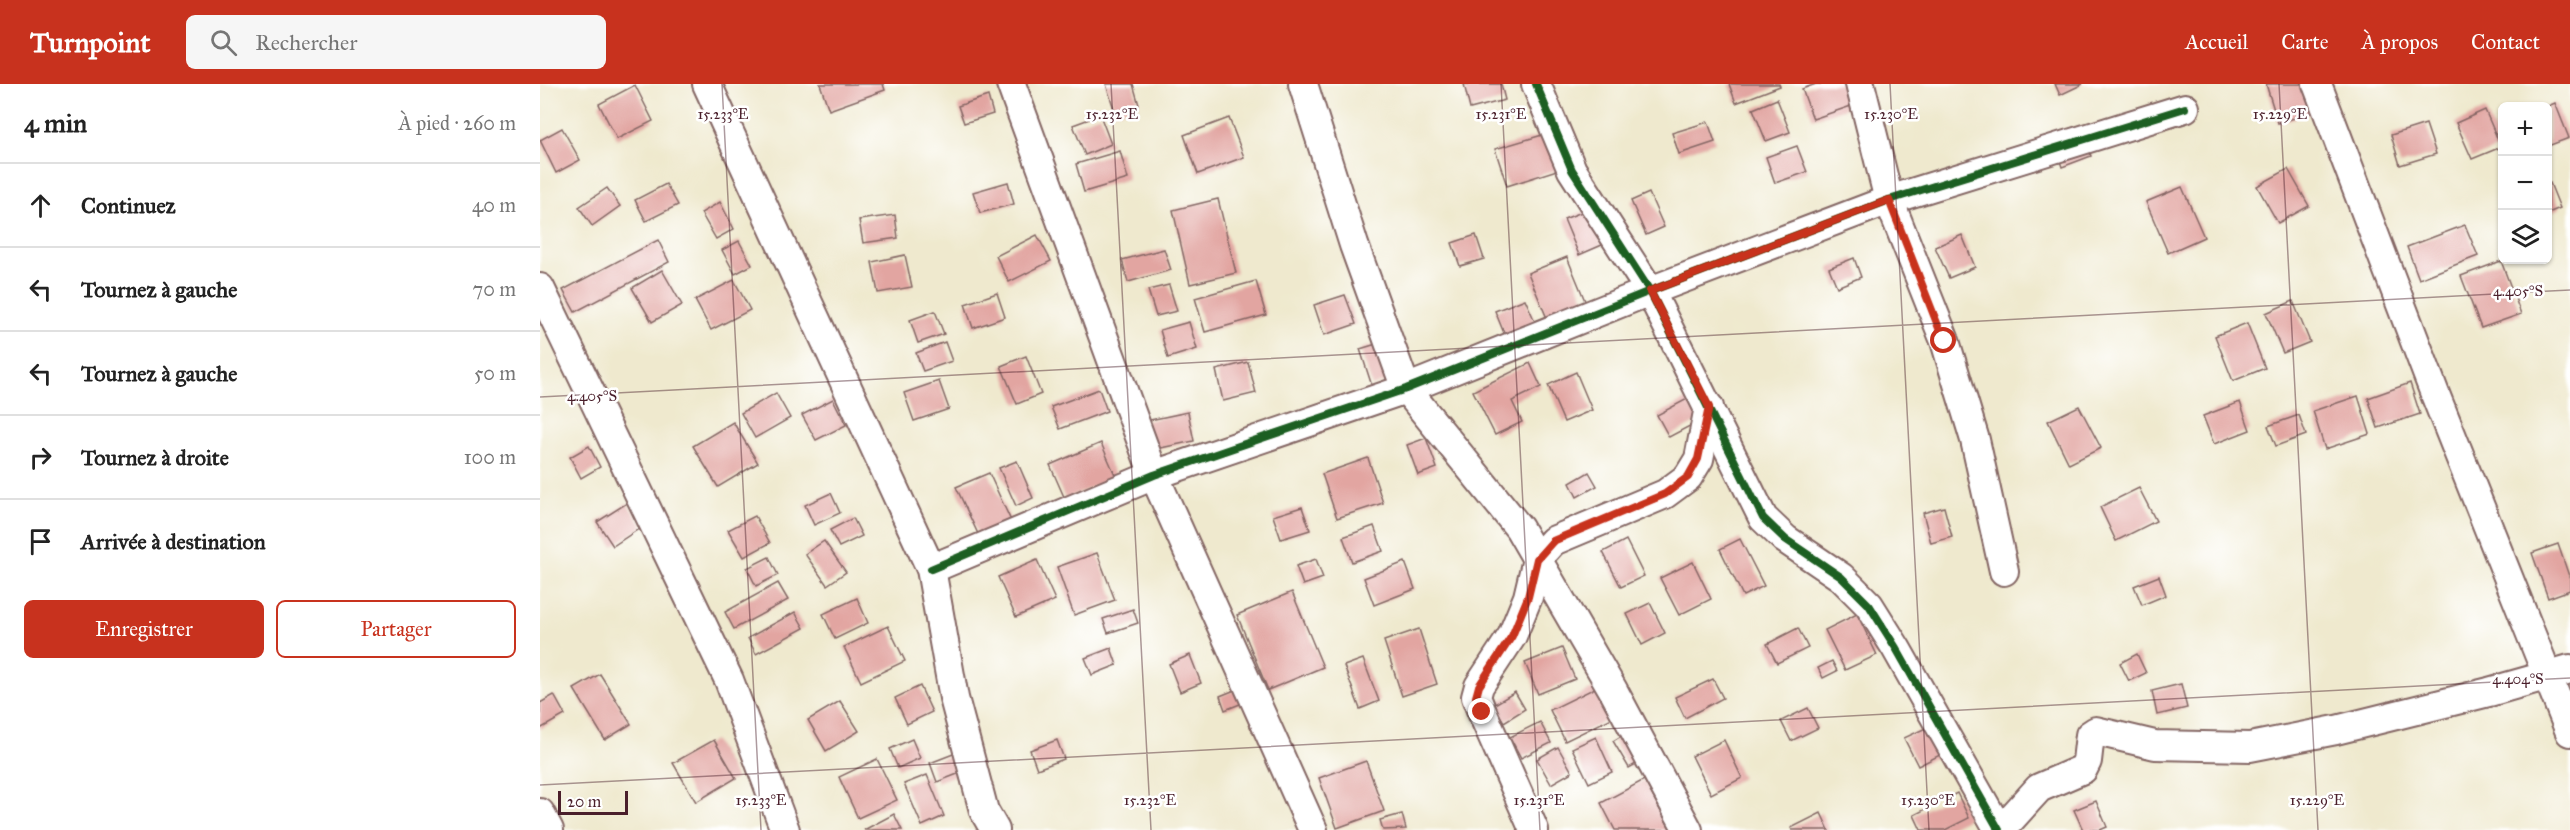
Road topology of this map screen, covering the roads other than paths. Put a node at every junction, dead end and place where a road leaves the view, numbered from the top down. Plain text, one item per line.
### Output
1 (707, 84) edge
2 (1011, 84) edge
3 (1303, 84) edge
4 (1536, 84) edge
5 (1860, 84) edge
6 (2317, 84) edge
7 (2185, 108) dead end
8 (1889, 200) junction
9 (540, 288) edge
10 (1650, 291) junction
11 (1406, 389) junction
12 (1709, 407) junction
13 (1154, 475) junction
14 (1537, 559) junction
15 (931, 569) junction
16 (2004, 571) dead end
17 (2559, 672) edge
18 (2570, 732) edge
19 (540, 813) edge
20 (549, 830) edge
21 (785, 830) edge
22 (995, 830) edge
23 (1313, 830) edge
24 (1534, 830) edge
25 (1688, 830) edge
26 (2000, 830) edge

1 - 15 street
2 - 13 street
3 - 11 street
4 - 10 street
5 - 8 street
6 - 17 street
7 - 8 street
8 - 10 street
8 - 16 street
9 - 21 street
10 - 11 street
10 - 12 street
11 - 13 street
11 - 14 street
12 - 14 street
12 - 26 street
13 - 15 street
13 - 23 street
14 - 24 street
14 - 25 street
15 - 22 street
17 - 18 street
17 - 26 street
19 - 20 street

